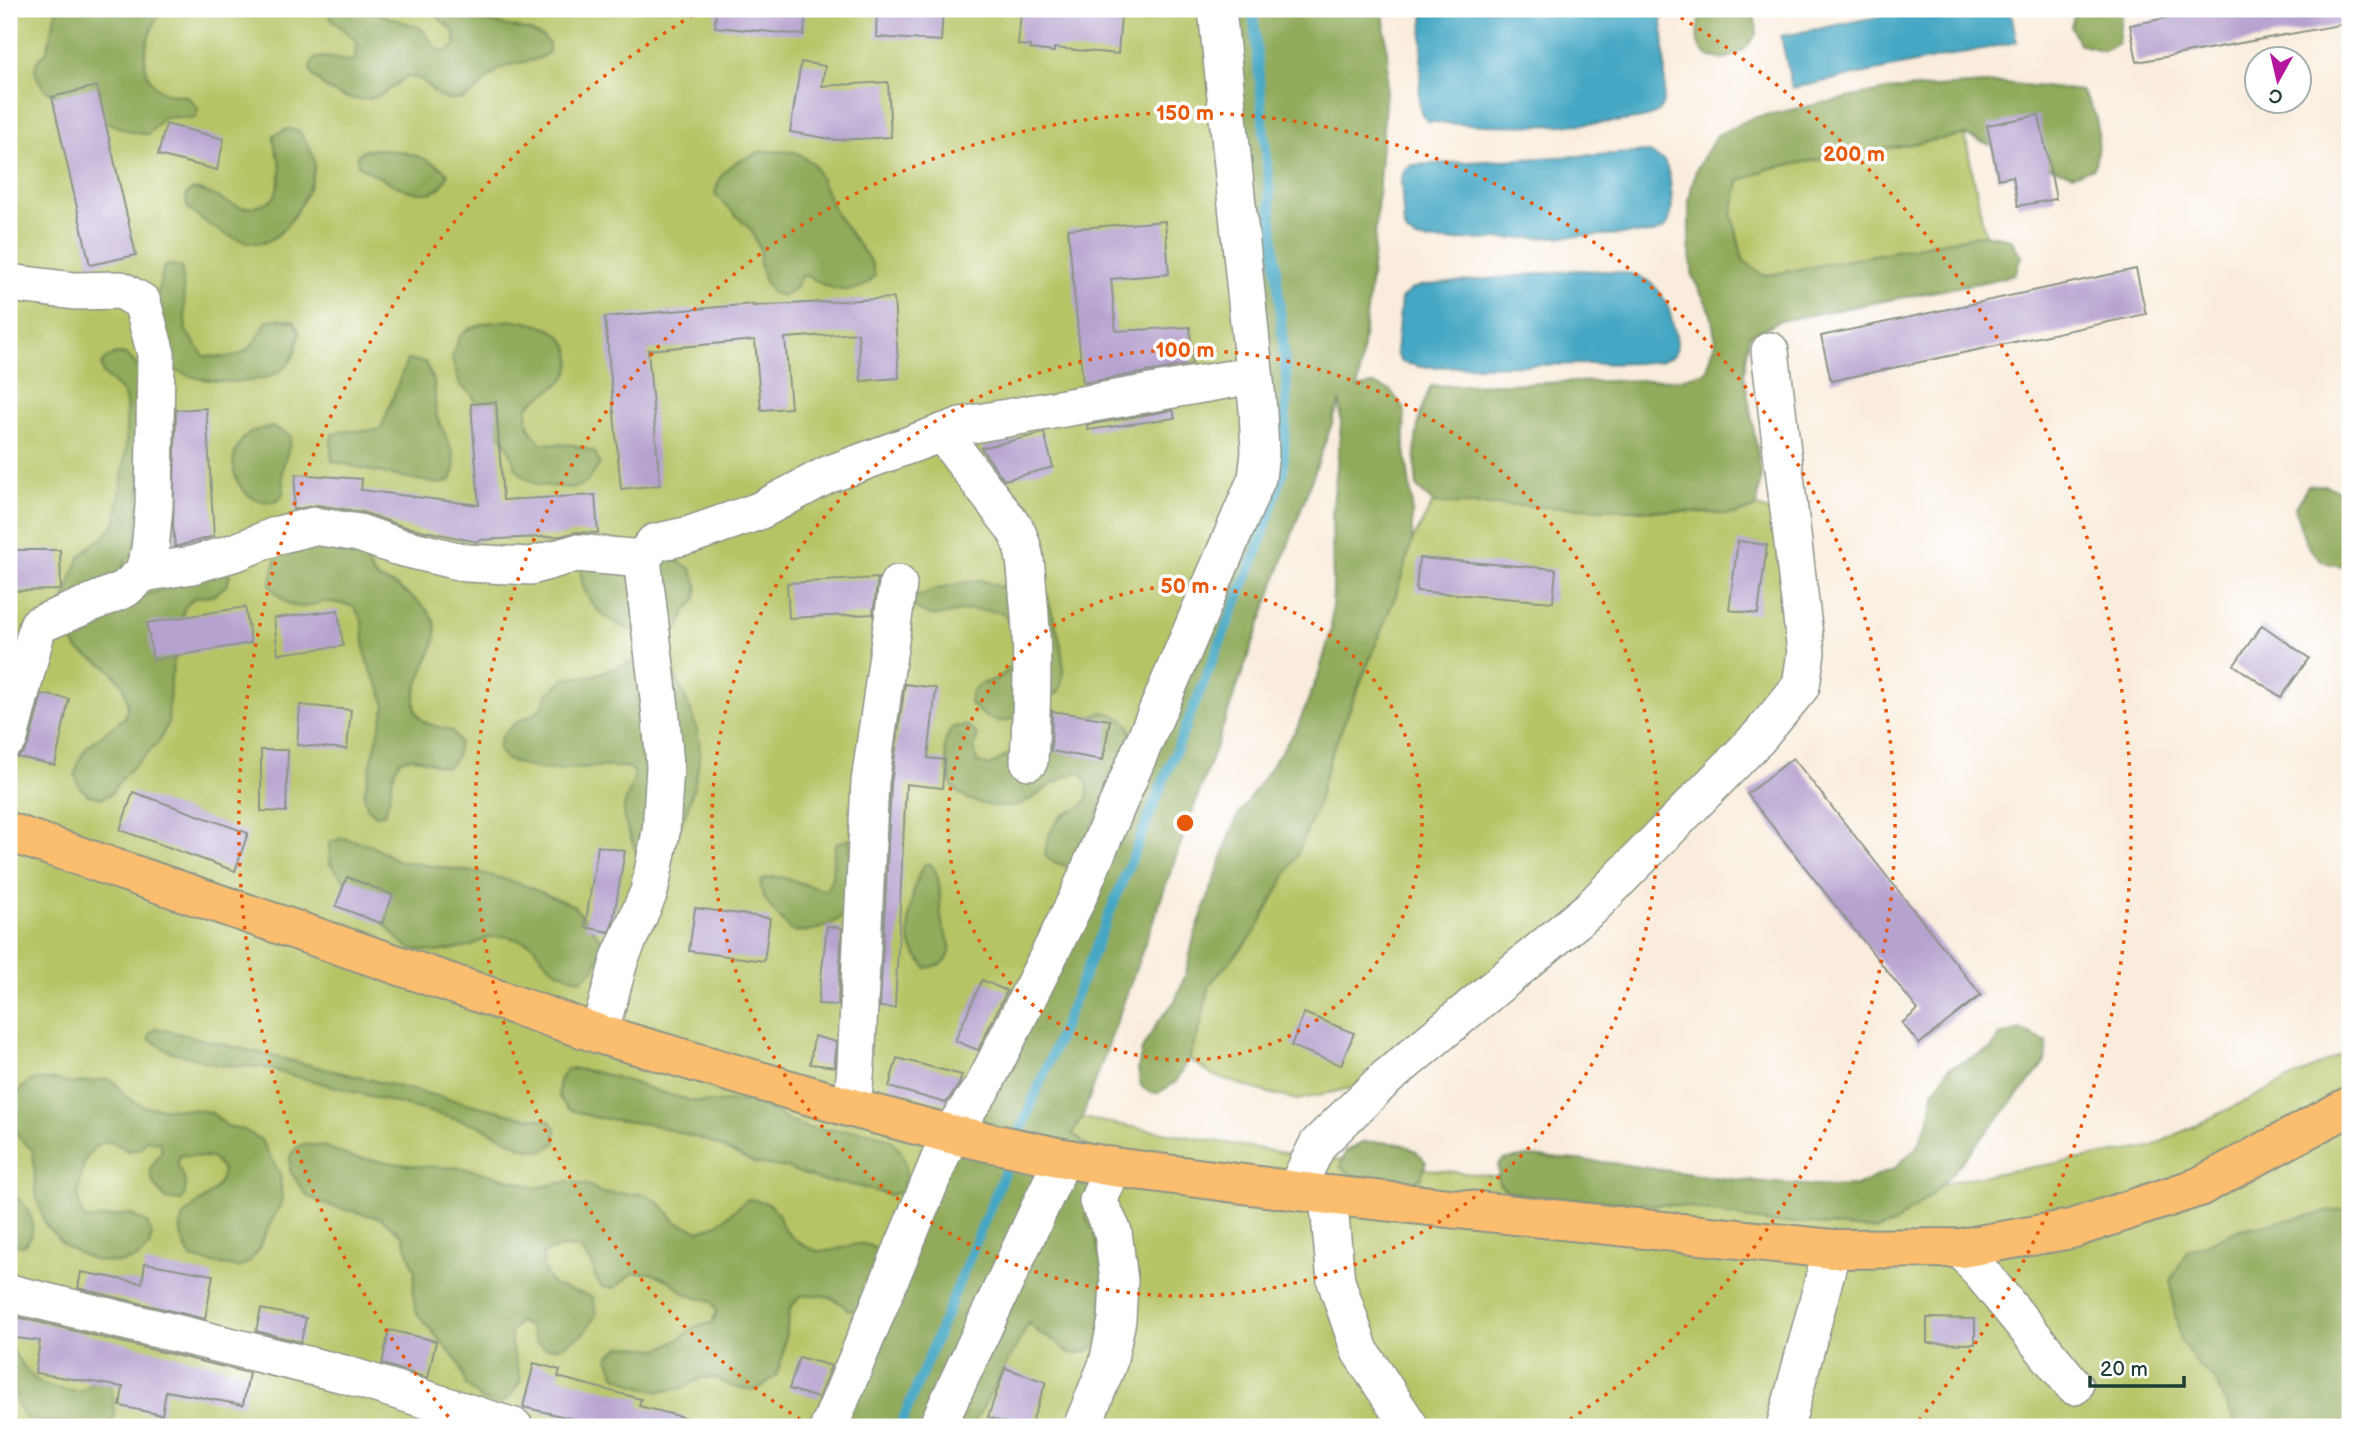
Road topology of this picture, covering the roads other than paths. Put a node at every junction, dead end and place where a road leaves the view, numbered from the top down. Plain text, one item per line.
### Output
1 (1217, 9) edge
2 (9, 283) edge
3 (1770, 351) dead end
4 (1254, 375) junction
5 (942, 433) junction
6 (642, 559) junction
7 (143, 573) junction
8 (898, 584) dead end
9 (9, 738) edge
10 (1029, 761) dead end
11 (9, 832) edge
12 (598, 1034) junction
13 (2350, 1106) edge
14 (852, 1108) junction
15 (968, 1138) junction
16 (1051, 1156) junction
17 (1113, 1167) junction
18 (1312, 1193) junction
19 (1961, 1248) junction
20 (1832, 1249) junction
21 (9, 1293) edge
22 (2074, 1386) dead end
23 (513, 1427) edge
24 (829, 1427) edge
25 (937, 1427) edge
26 (1082, 1427) edge
27 (1410, 1427) edge
28 (1785, 1427) edge

1 - 4 lane
2 - 7 lane
3 - 18 lane
4 - 5 lane
4 - 15 lane
5 - 6 lane
5 - 10 lane
6 - 7 lane
6 - 12 lane
7 - 9 lane
8 - 14 lane
11 - 12 main road
12 - 14 main road
13 - 19 main road
14 - 15 main road
15 - 16 main road
15 - 24 lane
16 - 17 main road
16 - 25 lane
17 - 18 main road
17 - 26 lane
18 - 20 main road
18 - 27 lane
19 - 20 main road
19 - 22 lane
20 - 28 lane
21 - 23 lane

